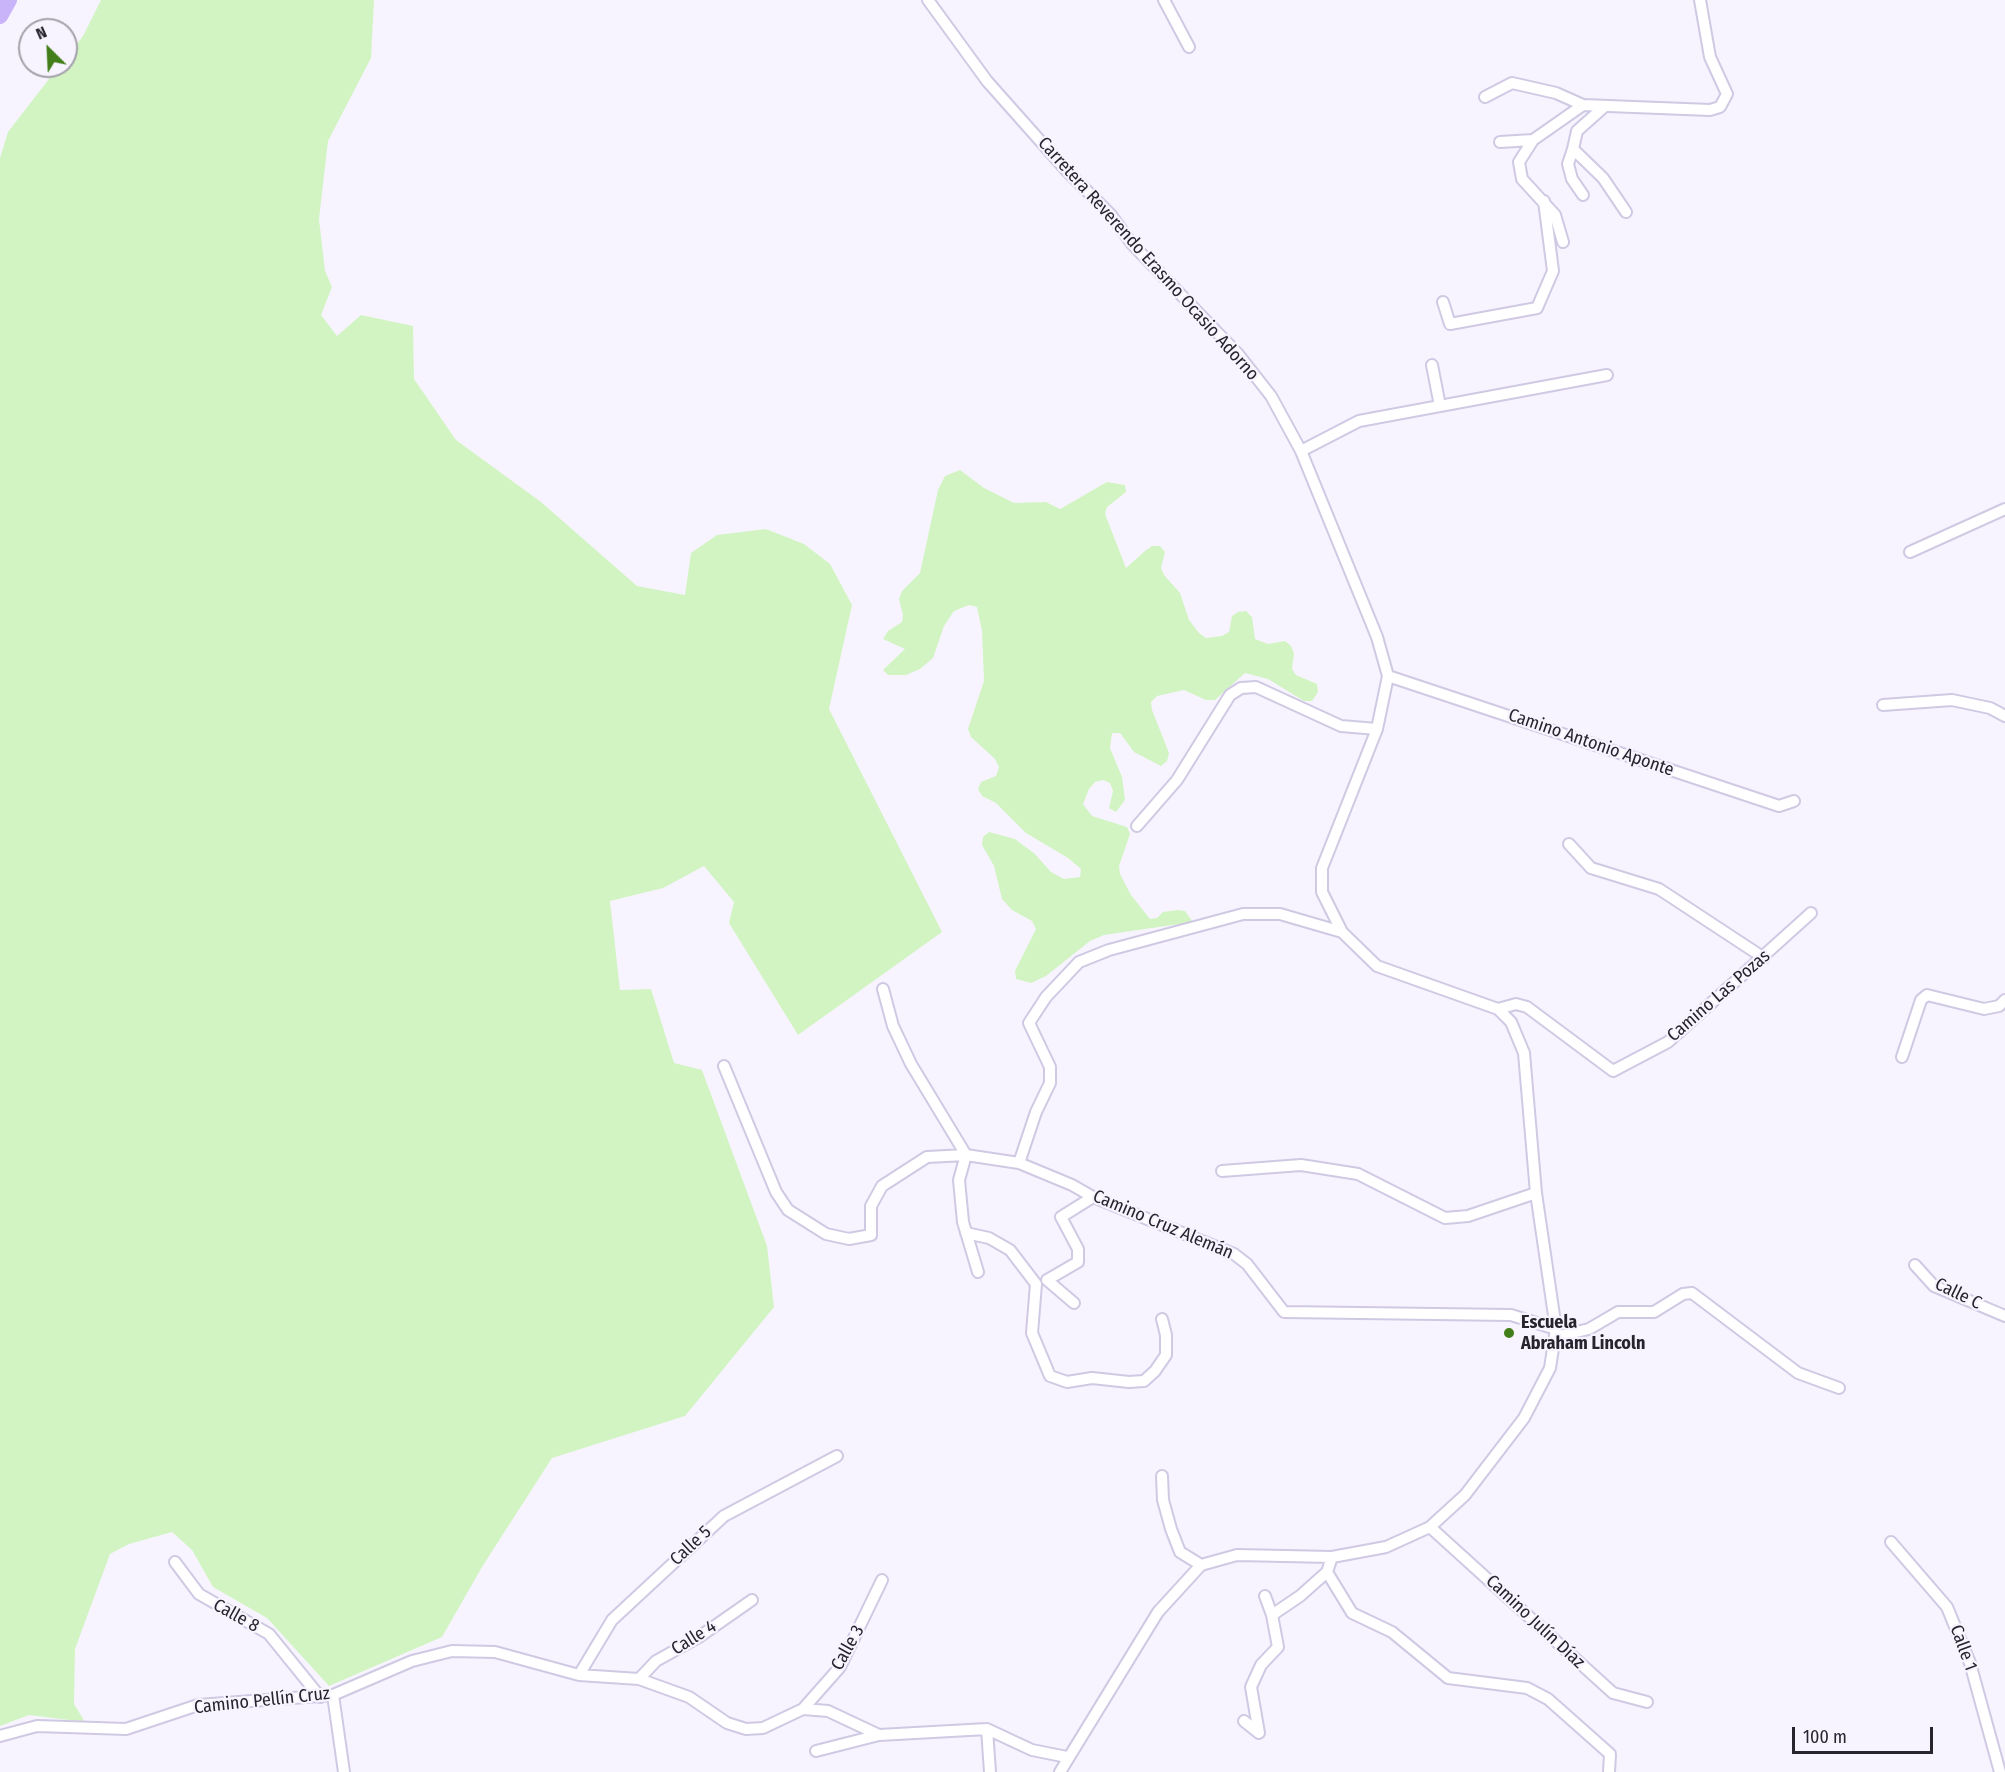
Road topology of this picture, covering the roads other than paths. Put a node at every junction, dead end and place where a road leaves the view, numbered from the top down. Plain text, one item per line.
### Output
1 (928, 0) edge
2 (1164, 0) edge
3 (1700, 0) edge
4 (1189, 47) dead end
5 (1485, 97) dead end
6 (1584, 105) junction
7 (1605, 106) junction
8 (1533, 140) junction
9 (1500, 142) dead end
10 (1573, 149) junction
11 (1583, 195) dead end
12 (1544, 201) junction
13 (1626, 212) dead end
14 (1563, 242) dead end
15 (1443, 302) dead end
16 (1432, 365) dead end
17 (1607, 375) dead end
18 (1440, 406) junction
19 (1301, 452) junction
20 (2005, 509) edge
21 (1910, 552) dead end
22 (1388, 676) junction
23 (1883, 705) dead end
24 (2005, 716) edge
25 (1377, 729) junction
26 (1794, 801) dead end
27 (1137, 826) dead end
28 (1569, 844) dead end
29 (1811, 914) dead end
30 (1342, 932) junction
31 (1764, 958) junction
32 (883, 989) dead end
33 (2005, 1000) edge
34 (1498, 1009) junction
35 (1902, 1057) dead end
36 (724, 1066) dead end
37 (966, 1155) junction
38 (1019, 1163) junction
39 (1222, 1171) dead end
40 (1536, 1193) junction
41 (1093, 1197) junction
42 (966, 1233) junction
43 (1915, 1265) dead end
44 (978, 1272) dead end
45 (1074, 1303) dead end
46 (2005, 1316) edge
47 (1162, 1319) dead end
48 (1556, 1333) junction
49 (1839, 1388) dead end
50 (837, 1456) dead end
51 (1162, 1476) dead end
52 (1430, 1527) junction
53 (1891, 1542) dead end
54 (1332, 1557) junction
55 (175, 1562) dead end
56 (1201, 1565) junction
57 (1327, 1572) junction
58 (882, 1580) dead end
59 (1264, 1596) dead end
60 (752, 1600) dead end
61 (1272, 1615) junction
62 (579, 1675) junction
63 (639, 1678) junction
64 (333, 1695) junction
65 (320, 1697) junction
66 (1647, 1702) dead end
67 (803, 1709) junction
68 (1244, 1721) dead end
69 (987, 1729) junction
70 (879, 1735) junction
71 (0, 1736) edge
72 (816, 1751) dead end
73 (1067, 1757) junction
74 (344, 1772) edge
75 (990, 1772) edge
76 (1060, 1772) edge
77 (1610, 1772) edge
78 (2000, 1772) edge

1 - 19 street, Carretera Reverendo Erasmo Ocasio Adorno
2 - 4 street
3 - 7 street
5 - 6 street
6 - 7 street
6 - 8 street
7 - 10 street
8 - 9 street
8 - 12 street
10 - 11 street
10 - 13 street
12 - 14 street
12 - 15 street
16 - 18 street
17 - 18 street
18 - 19 street
19 - 22 street, Carretera Reverendo Erasmo Ocasio Adorno
20 - 21 street
22 - 25 street, Carretera Reverendo Erasmo Ocasio Adorno
22 - 26 street, Camino Antonio Aponte
23 - 24 street
25 - 27 street
25 - 30 street, Carretera Reverendo Erasmo Ocasio Adorno
28 - 31 street
29 - 31 street, Camino Las Pozas
30 - 34 street, Carretera Reverendo Erasmo Ocasio Adorno
30 - 38 street
31 - 34 street, Camino Las Pozas
32 - 37 street
33 - 35 street
34 - 40 street
36 - 37 street, Camino Cruz Alemán
37 - 38 street, Camino Cruz Alemán
37 - 42 street
38 - 41 street, Camino Cruz Alemán
39 - 40 street
40 - 48 street
41 - 45 street
41 - 48 street, Camino Cruz Alemán
42 - 44 street
42 - 47 street
43 - 46 street, Calle C
48 - 49 street
48 - 52 street
50 - 62 street, Calle 5
51 - 56 street
52 - 54 street
52 - 66 street, Camino Julín Díaz
53 - 78 street, Calle 1
54 - 56 street
54 - 57 street
55 - 65 street, Calle 8
56 - 73 street
57 - 61 street
57 - 77 street
58 - 67 street, Calle 3
59 - 61 street
60 - 63 street, Calle 4
61 - 68 street
62 - 63 street, Camino Pellín Cruz
62 - 64 street, Camino Pellín Cruz
63 - 67 street, Camino Pellín Cruz
64 - 65 street, Camino Pellín Cruz
64 - 74 street
65 - 71 street, Camino Pellín Cruz
67 - 70 street
69 - 70 street
69 - 73 street
69 - 75 street
70 - 72 street
73 - 76 street

